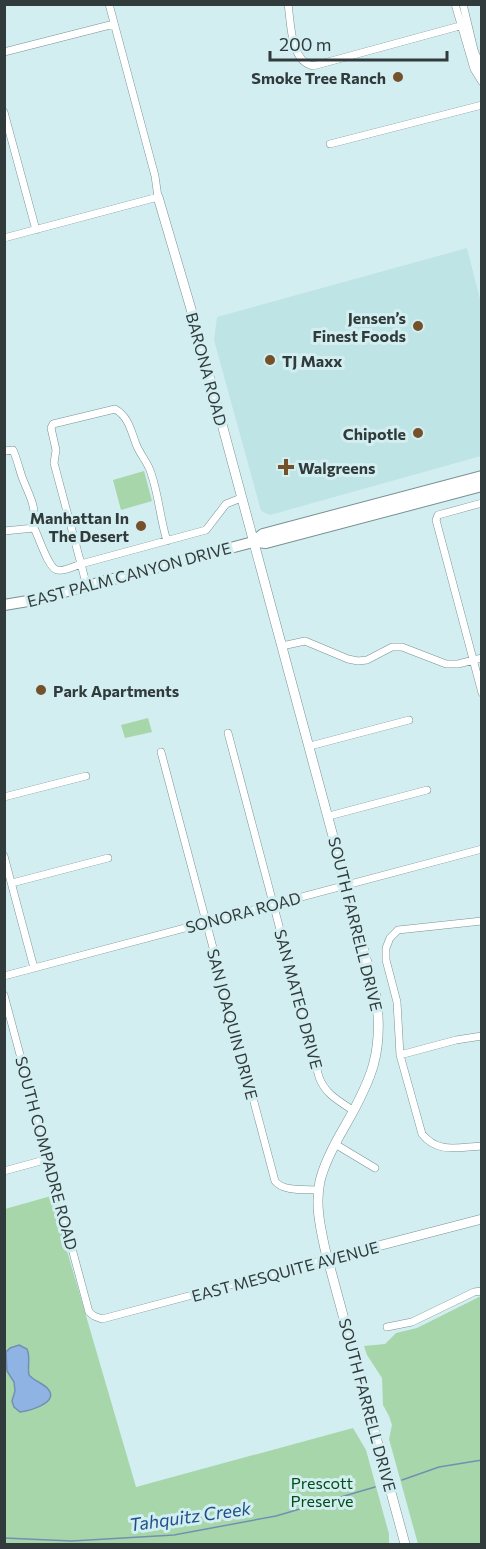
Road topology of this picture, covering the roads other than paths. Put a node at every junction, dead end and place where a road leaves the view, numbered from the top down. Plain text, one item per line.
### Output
1 (109, 4) edge
2 (288, 4) edge
3 (454, 4) edge
4 (463, 4) edge
5 (114, 24) junction
6 (464, 24) junction
7 (4, 52) edge
8 (482, 70) edge
9 (482, 82) edge
10 (482, 105) edge
11 (4, 112) edge
12 (330, 144) dead end
13 (158, 197) junction
14 (36, 230) junction
15 (4, 238) edge
16 (4, 451) edge
17 (482, 476) edge
18 (482, 486) edge
19 (241, 498) junction
20 (482, 503) edge
21 (34, 528) junction
22 (4, 531) edge
23 (167, 541) junction
24 (253, 542) junction
25 (81, 564) junction
26 (87, 587) junction
27 (4, 605) edge
28 (282, 646) junction
29 (482, 658) edge
30 (472, 661) junction
31 (482, 693) edge
32 (410, 720) dead end
33 (228, 734) dead end
34 (310, 746) junction
35 (161, 752) dead end
36 (86, 776) dead end
37 (427, 789) dead end
38 (4, 797) edge
39 (328, 816) junction
40 (482, 849) edge
41 (4, 856) edge
42 (108, 858) dead end
43 (12, 884) junction
44 (346, 884) junction
45 (274, 904) junction
46 (482, 921) edge
47 (206, 922) junction
48 (34, 968) junction
49 (4, 976) edge
50 (4, 995) edge
51 (482, 1036) edge
52 (400, 1055) junction
53 (354, 1111) junction
54 (334, 1144) junction
55 (482, 1146) edge
56 (48, 1159) junction
57 (375, 1168) dead end
58 (4, 1171) edge
59 (319, 1190) junction
60 (482, 1219) edge
61 (328, 1259) junction
62 (482, 1291) edge
63 (89, 1312) joint
64 (387, 1327) dead end
65 (405, 1545) edge

1 - 5 street
2 - 6 street
3 - 6 street
4 - 6 street
5 - 7 street
5 - 13 street
6 - 8 street
6 - 9 street
10 - 12 street
11 - 14 street
13 - 14 street
13 - 19 street, BARONA ROAD
14 - 15 street
16 - 21 street
17 - 24 main road, EAST PALM CANYON DRIVE
18 - 24 main road, EAST PALM CANYON DRIVE
19 - 23 street
19 - 24 street, BARONA ROAD
20 - 30 street
21 - 22 street
21 - 25 street
23 - 25 street
23 - 25 street
24 - 26 main road, EAST PALM CANYON DRIVE
24 - 28 street, SOUTH FARRELL DRIVE
25 - 26 street
26 - 27 main road, EAST PALM CANYON DRIVE
28 - 30 street
28 - 34 street, SOUTH FARRELL DRIVE
29 - 30 street
30 - 31 street
32 - 34 street
33 - 45 street, SAN MATEO DRIVE
34 - 39 street, SOUTH FARRELL DRIVE
35 - 47 street, SAN JOAQUIN DRIVE
36 - 38 street
37 - 39 street
39 - 44 street, SOUTH FARRELL DRIVE
40 - 44 street, SONORA ROAD
41 - 43 street
42 - 43 street
43 - 48 street
44 - 45 street, SONORA ROAD
44 - 53 street, SOUTH FARRELL DRIVE
45 - 47 street, SONORA ROAD
45 - 53 street, SAN MATEO DRIVE
46 - 52 street
47 - 48 street, SONORA ROAD
47 - 59 street, SAN JOAQUIN DRIVE
48 - 49 street, SONORA ROAD
50 - 56 street, SOUTH COMPADRE ROAD
51 - 52 street
52 - 55 street
53 - 54 street, SOUTH FARRELL DRIVE
54 - 57 street
54 - 59 street, SOUTH FARRELL DRIVE
56 - 58 street
56 - 63 street, SOUTH COMPADRE ROAD
59 - 61 street, SOUTH FARRELL DRIVE
60 - 61 street, EAST MESQUITE AVENUE
61 - 63 street, EAST MESQUITE AVENUE
61 - 65 street, SOUTH FARRELL DRIVE
62 - 64 street

